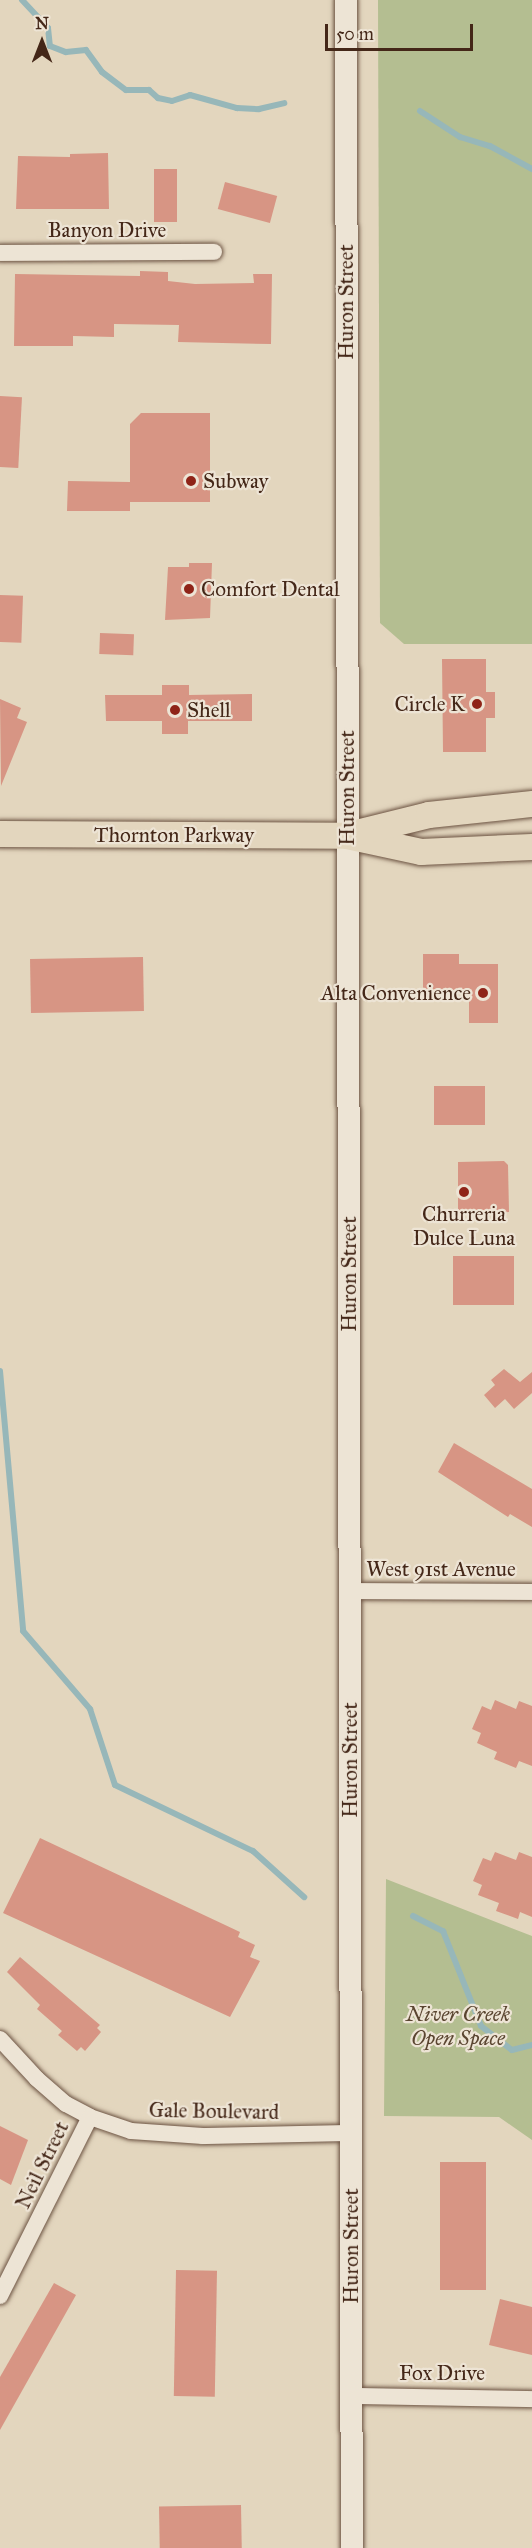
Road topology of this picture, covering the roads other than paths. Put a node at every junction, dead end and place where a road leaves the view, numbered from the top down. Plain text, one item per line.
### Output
1 (345, 0) edge
2 (214, 252) dead end
3 (0, 253) edge
4 (532, 804) edge
5 (0, 834) edge
6 (347, 836) junction
7 (532, 847) edge
8 (350, 1591) junction
9 (532, 1592) edge
10 (0, 2039) edge
11 (90, 2117) junction
12 (351, 2133) junction
13 (0, 2296) edge
14 (352, 2396) junction
15 (532, 2399) edge
16 (352, 2548) edge

1 - 6 main road, Huron Street
2 - 3 street, Banyon Drive
4 - 6 main road, Thornton Parkway
5 - 6 main road, Thornton Parkway
6 - 7 main road, Thornton Parkway
6 - 8 main road, Huron Street
8 - 9 street, West 91st Avenue
8 - 12 main road, Huron Street
10 - 11 street, Gale Boulevard
11 - 12 street, Gale Boulevard
11 - 13 street, Neil Street
12 - 14 main road, Huron Street
14 - 15 street, Fox Drive
14 - 16 main road, Huron Street

